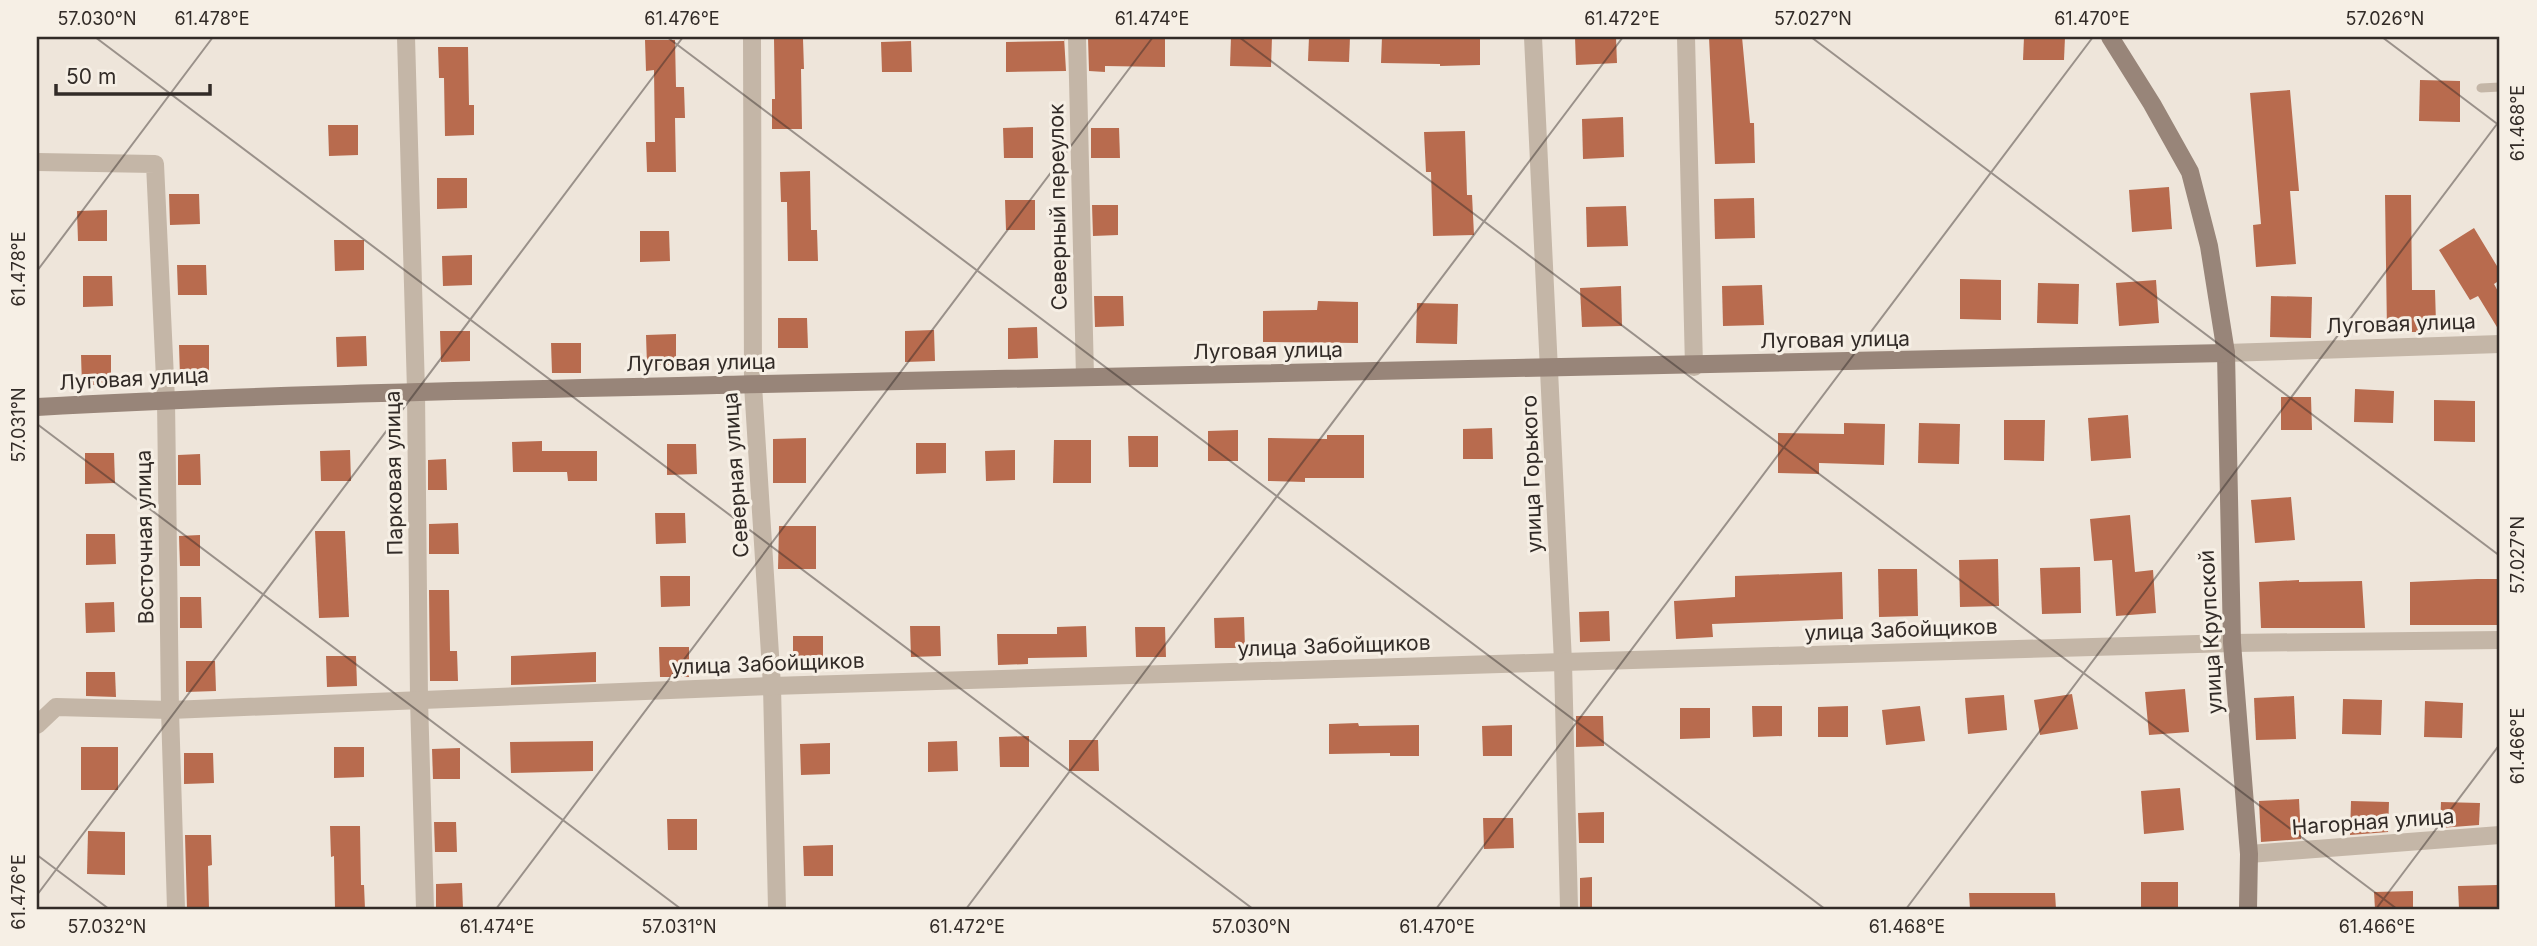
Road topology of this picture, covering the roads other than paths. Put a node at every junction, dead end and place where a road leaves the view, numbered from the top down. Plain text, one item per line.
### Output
1 (406, 37) edge
2 (752, 37) edge
3 (1077, 37) edge
4 (1532, 37) edge
5 (1686, 37) edge
6 (2110, 37) edge
7 (2481, 88) dead end
8 (2500, 88) edge
9 (37, 162) edge
10 (2500, 344) edge
11 (2225, 353) junction
12 (1694, 367) junction
13 (1550, 368) junction
14 (1085, 377) junction
15 (753, 385) junction
16 (416, 391) junction
17 (166, 400) junction
18 (37, 407) edge
19 (2500, 640) edge
20 (2232, 643) junction
21 (1563, 662) junction
22 (772, 686) junction
23 (419, 699) junction
24 (170, 710) junction
25 (37, 725) edge
26 (2500, 835) edge
27 (2249, 854) junction
28 (176, 909) edge
29 (425, 909) edge
30 (777, 909) edge
31 (1569, 909) edge
32 (2248, 909) edge

1 - 16 street, Парковая улица
2 - 15 street, Северная улица
3 - 14 street, Северный переулок
4 - 13 street, улица Горького
5 - 12 street
6 - 11 main road, улица Крупской
7 - 8 lane
9 - 17 street, Восточная улица
10 - 11 street, Луговая улица
11 - 12 main road, Луговая улица
11 - 20 main road, улица Крупской
12 - 13 main road, Луговая улица
13 - 14 main road, Луговая улица
13 - 21 street, улица Горького
14 - 15 main road, Луговая улица
15 - 16 main road, Луговая улица
15 - 22 street, Северная улица
16 - 17 main road, Луговая улица
16 - 23 street, Парковая улица
17 - 18 main road, Луговая улица
17 - 24 street, Восточная улица
19 - 20 street, улица Забойщиков
20 - 21 street, улица Забойщиков
20 - 27 main road, улица Крупской
21 - 22 street, улица Забойщиков
21 - 31 street, улица Горького
22 - 23 street, улица Забойщиков
22 - 30 street, Северная улица
23 - 24 street, улица Забойщиков
23 - 29 street, Парковая улица
24 - 25 street, улица Забойщиков
24 - 28 street, Восточная улица
26 - 27 street, Нагорная улица
27 - 32 main road, улица Крупской

